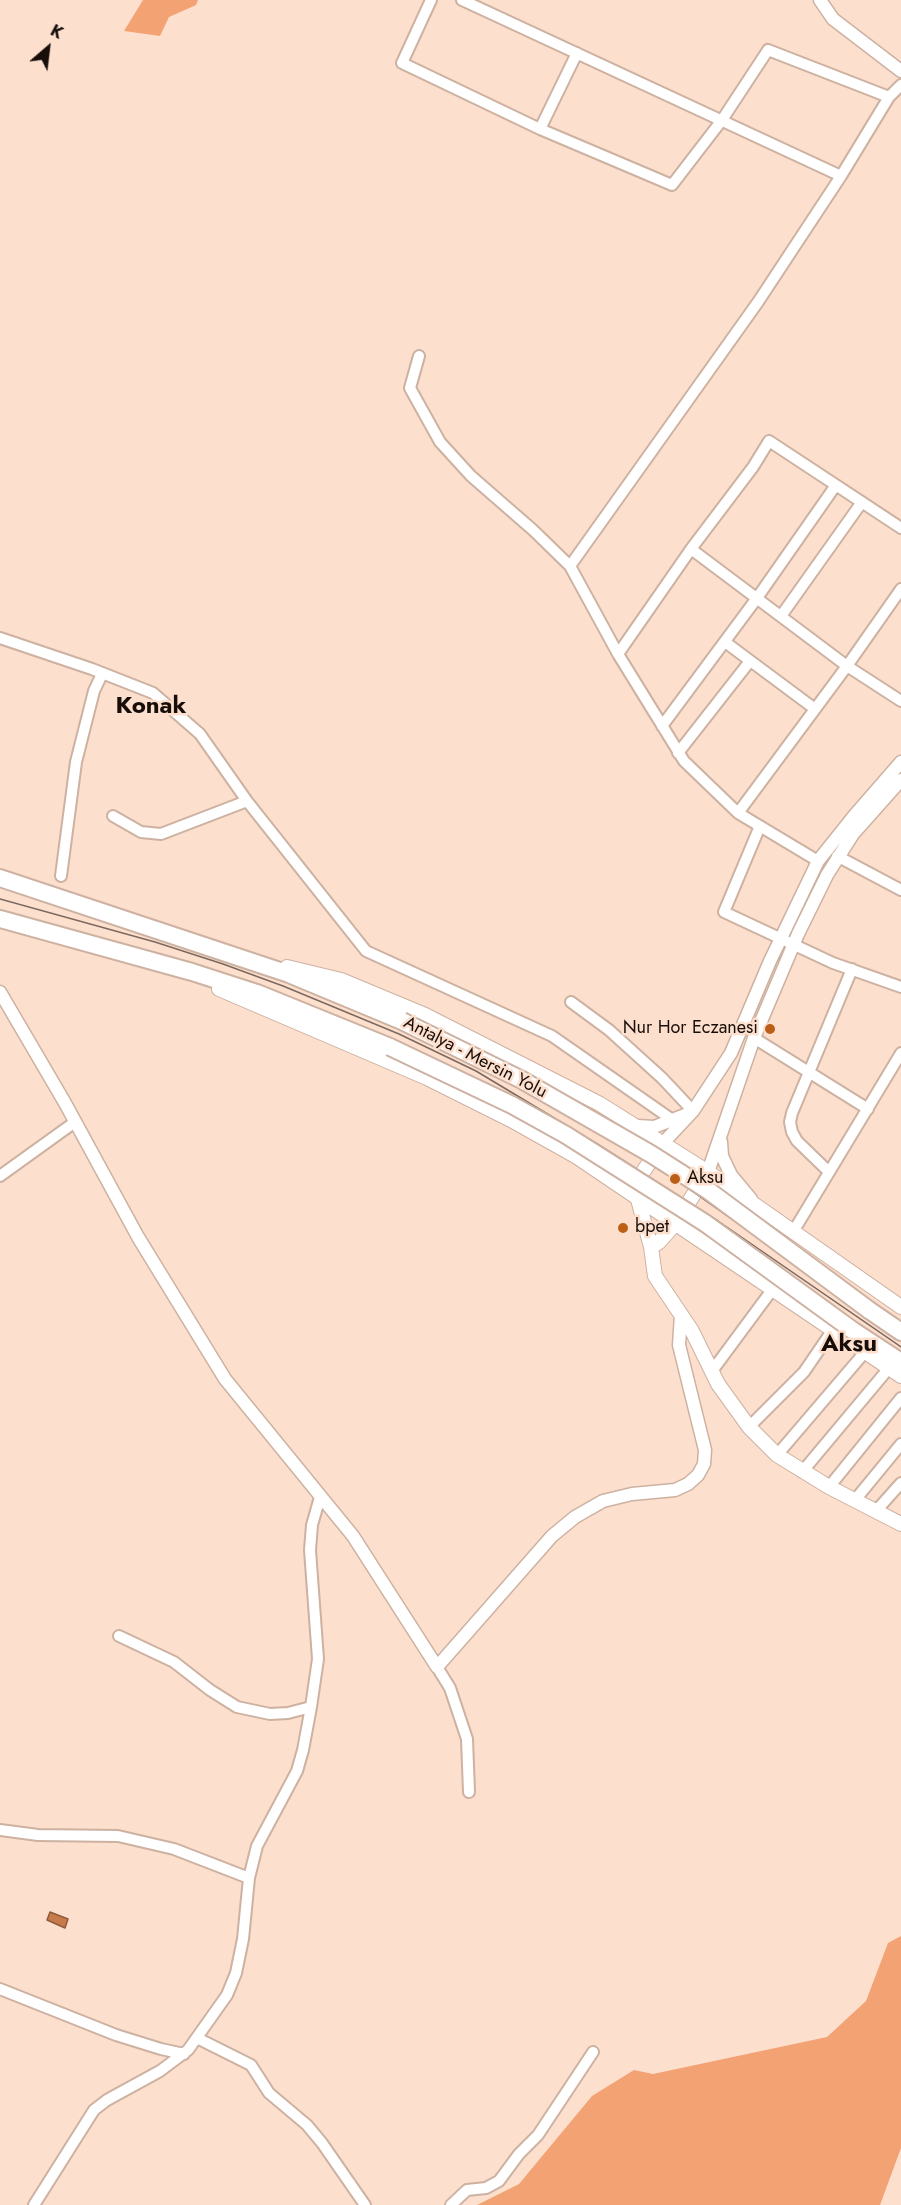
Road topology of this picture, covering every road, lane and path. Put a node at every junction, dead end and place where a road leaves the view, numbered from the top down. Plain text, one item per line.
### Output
1 (431, 0) edge
2 (462, 0) edge
3 (820, 0) edge
4 (577, 53) junction
5 (901, 71) edge
6 (901, 85) edge
7 (889, 97) junction
8 (722, 120) junction
9 (540, 129) junction
10 (841, 176) junction
11 (419, 356) dead end
12 (836, 485) junction
13 (862, 502) junction
14 (901, 528) edge
15 (691, 549) junction
16 (570, 566) junction
17 (901, 589) edge
18 (757, 598) junction
19 (781, 616) junction
20 (0, 638) edge
21 (725, 642) junction
22 (618, 654) junction
23 (750, 661) junction
24 (847, 666) junction
25 (102, 674) junction
26 (901, 701) edge
27 (815, 709) junction
28 (662, 726) junction
29 (678, 753) junction
30 (901, 762) edge
31 (901, 780) edge
32 (247, 801) junction
33 (738, 813) junction
34 (113, 816) dead end
35 (759, 826) junction
36 (837, 856) junction
37 (818, 861) junction
38 (61, 876) dead end
39 (0, 878) edge
40 (901, 890) edge
41 (0, 919) edge
42 (782, 938) junction
43 (794, 944) junction
44 (118, 951) junction
45 (228, 952) junction
46 (852, 969) junction
47 (901, 987) edge
48 (0, 992) edge
49 (571, 1002) dead end
50 (754, 1038) junction
51 (901, 1053) edge
52 (809, 1073) junction
53 (867, 1109) junction
54 (693, 1112) junction
55 (674, 1121) junction
56 (75, 1122) junction
57 (638, 1126) junction
58 (721, 1137) junction
59 (664, 1142) junction
60 (828, 1171) junction
61 (708, 1172) junction
62 (0, 1176) edge
63 (637, 1196) junction
64 (760, 1209) junction
65 (676, 1222) junction
66 (793, 1232) junction
67 (651, 1247) junction
68 (772, 1290) junction
69 (901, 1308) edge
70 (681, 1315) junction
71 (832, 1331) junction
72 (901, 1332) edge
73 (865, 1352) junction
74 (895, 1365) edge
75 (712, 1371) junction
76 (901, 1376) edge
77 (901, 1398) edge
78 (749, 1427) junction
79 (901, 1444) edge
80 (777, 1455) junction
81 (802, 1472) junction
82 (901, 1483) edge
83 (829, 1486) junction
84 (320, 1497) junction
85 (855, 1500) junction
86 (876, 1511) junction
87 (901, 1524) edge
88 (118, 1636) dead end
89 (437, 1667) junction
90 (311, 1707) junction
91 (469, 1792) dead end
92 (0, 1830) edge
93 (249, 1878) junction
94 (0, 1989) edge
95 (197, 2038) junction
96 (593, 2052) dead end
97 (184, 2054) junction
98 (34, 2205) edge
99 (365, 2205) edge
100 (451, 2205) edge

1 - 9 street
2 - 4 street
3 - 5 street
4 - 8 street
4 - 9 street
6 - 7 street
7 - 8 street
7 - 10 street
8 - 9 street
8 - 10 street
10 - 16 street
11 - 16 street
12 - 13 street
12 - 15 street
12 - 18 street
13 - 14 street
13 - 19 street
15 - 18 street
15 - 22 street
16 - 22 street
17 - 24 street
18 - 19 street
18 - 21 street
19 - 24 street
20 - 25 street
21 - 23 street
21 - 28 street
22 - 28 street
23 - 27 street
23 - 29 street
24 - 26 street
24 - 27 street
25 - 32 street
25 - 38 street
27 - 33 street
28 - 29 street
29 - 33 street
30 - 37 street
31 - 36 street
32 - 34 street
32 - 55 street
33 - 35 street
35 - 37 street
35 - 42 street
36 - 40 street
36 - 43 street
37 - 42 street
39 - 45 highway, Antalya - Mersin Yolu
41 - 44 highway, Antalya - Mersin Yolu
42 - 43 street
42 - 54 street
43 - 46 street
43 - 50 street
44 - 63 main road
44 - 74 highway, Antalya - Mersin Yolu, bridge
45 - 57 main road
45 - 72 highway, Antalya - Mersin Yolu, bridge
46 - 47 street
46 - 52 street
48 - 56 street
49 - 54 street
50 - 52 street
50 - 58 street
51 - 53 street
52 - 53 street
52 - 60 street
53 - 60 street
54 - 55 street
54 - 59 street
55 - 57 street
56 - 62 street
56 - 84 street
57 - 59 main road
58 - 61 street
58 - 64 street
59 - 61 main road
59 - 63 main road
60 - 66 street
61 - 64 main road
61 - 65 main road
63 - 65 main road
63 - 67 main road
64 - 66 main road
65 - 67 main road
65 - 68 main road
66 - 69 main road
67 - 70 main road
68 - 71 main road
68 - 75 street
70 - 75 main road
70 - 89 street
71 - 73 main road
71 - 78 street
73 - 74 main road
73 - 80 street
74 - 76 main road
74 - 81 street
75 - 78 main road
77 - 83 street
78 - 80 main road
79 - 85 street
80 - 81 main road
81 - 83 main road
82 - 86 street
83 - 85 main road
84 - 89 street
84 - 90 street
85 - 86 main road
86 - 87 main road
88 - 90 street
89 - 91 street
90 - 93 street
92 - 93 street
93 - 95 street
94 - 97 street
95 - 97 street
95 - 99 street
96 - 100 street
97 - 98 street

